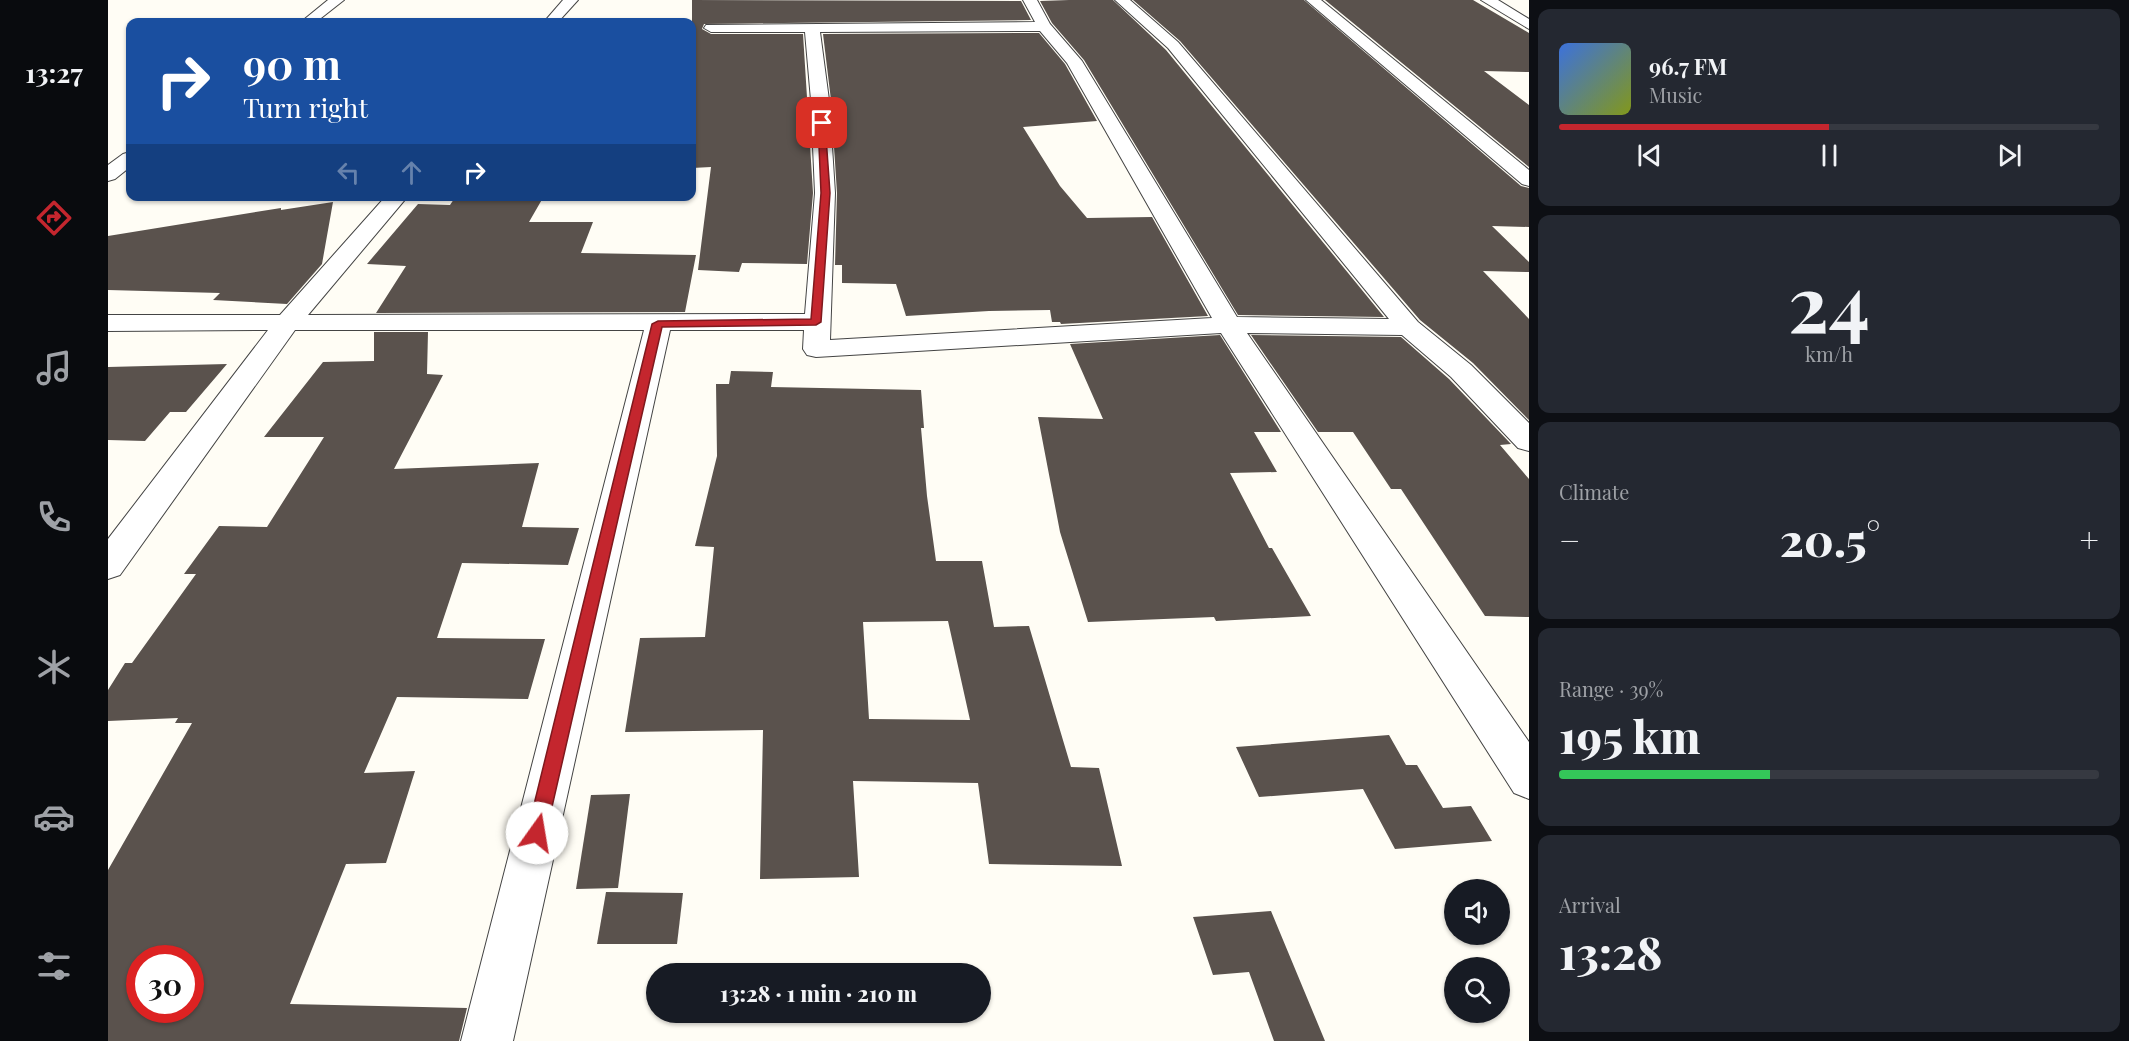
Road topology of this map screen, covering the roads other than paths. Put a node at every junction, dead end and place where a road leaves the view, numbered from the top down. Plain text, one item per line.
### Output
1 (338, 0) edge
2 (571, 0) edge
3 (1030, 0) edge
4 (1122, 0) edge
5 (1314, 0) edge
6 (1488, 0) edge
7 (313, 18) edge
8 (555, 18) edge
9 (1529, 25) edge
10 (1044, 26) junction
11 (711, 28) dead end
12 (812, 28) junction
13 (126, 161) edge
14 (108, 175) edge
15 (1529, 180) edge
16 (394, 201) edge
17 (816, 322) junction
18 (108, 323) edge
19 (287, 323) junction
20 (658, 324) junction
21 (1229, 325) junction
22 (1409, 327) junction
23 (1529, 441) edge
24 (108, 565) edge
25 (1529, 778) edge
26 (487, 1041) edge

1 - 7 street
2 - 8 street
3 - 10 street
4 - 22 street
5 - 15 street
6 - 9 street
10 - 12 street
10 - 21 street
11 - 12 street
12 - 17 street
13 - 14 street
16 - 19 street
17 - 20 street
17 - 21 street
18 - 19 street
19 - 20 street
19 - 24 street
20 - 26 street
21 - 22 street
21 - 25 street
22 - 23 street

